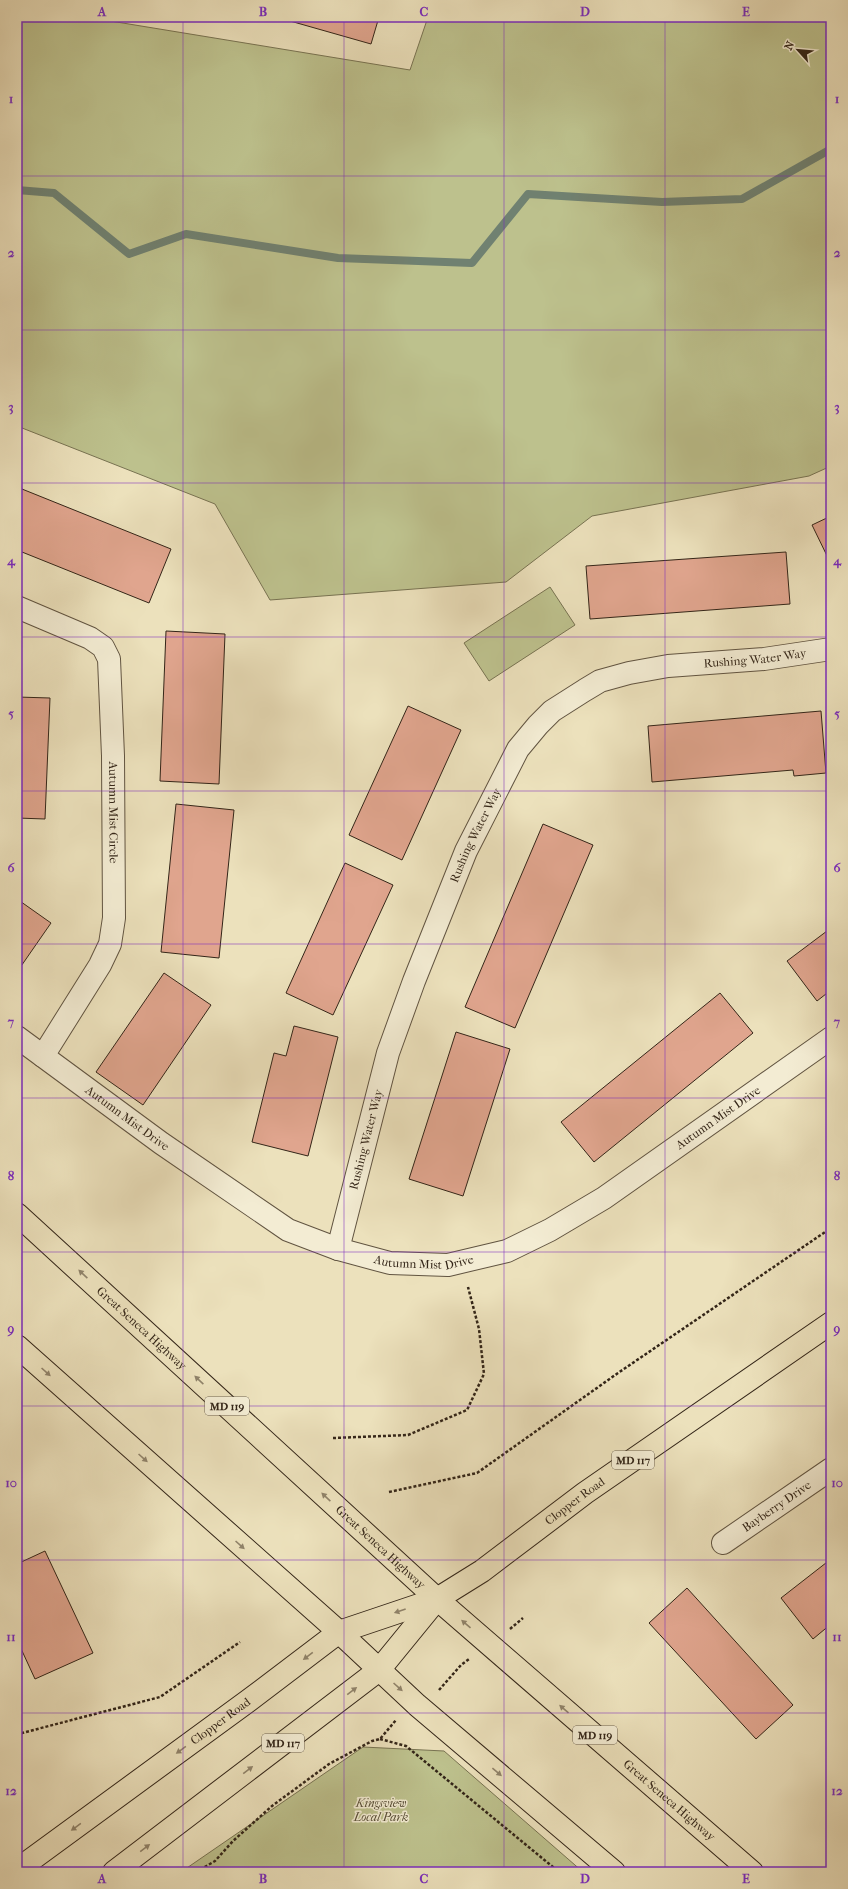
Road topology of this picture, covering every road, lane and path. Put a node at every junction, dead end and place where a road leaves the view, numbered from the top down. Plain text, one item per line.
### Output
1 (17, 606) edge
2 (831, 649) edge
3 (17, 1037) edge
4 (831, 1038) edge
5 (43, 1056) junction
6 (17, 1214) edge
7 (831, 1228) edge
8 (338, 1249) junction
9 (462, 1262) junction
10 (831, 1323) edge
11 (17, 1346) edge
12 (333, 1438) dead end
13 (831, 1469) edge
14 (389, 1492) dead end
15 (723, 1543) dead end
16 (437, 1598) junction
17 (523, 1618) dead end
18 (339, 1632) junction
19 (240, 1642) dead end
20 (489, 1644) junction
21 (380, 1670) junction
22 (417, 1705) junction
23 (17, 1736) edge
24 (380, 1739) junction
25 (17, 1870) edge
26 (114, 1872) edge
27 (196, 1872) edge
28 (559, 1872) edge
29 (614, 1872) edge
30 (752, 1872) edge

1 - 5 street, Autumn Mist Circle
2 - 8 street, Rushing Water Way
3 - 5 street, Autumn Mist Drive
4 - 9 street, Autumn Mist Drive
5 - 8 street, Autumn Mist Drive
16 -> 6 main road, Great Seneca Highway / MD 119
7 - 14 path
8 - 9 street, Autumn Mist Drive
9 - 12 path
10 - 16 main road, Clopper Road / MD 117
11 -> 18 main road
13 - 15 street, Bayberry Drive
16 -> 18 main road, Clopper Road / MD 117
20 -> 16 main road, Great Seneca Highway / MD 119
16 - 21 main road, Clopper Road / MD 117
17 - 20 path
18 - 21 main road
18 -> 25 main road, Clopper Road / MD 117
19 - 23 path
20 - 22 path
30 -> 20 main road, Great Seneca Highway / MD 119
21 -> 22 main road
26 -> 21 main road, Clopper Road / MD 117
22 - 24 path
22 -> 29 main road
24 - 27 path
24 - 28 path

